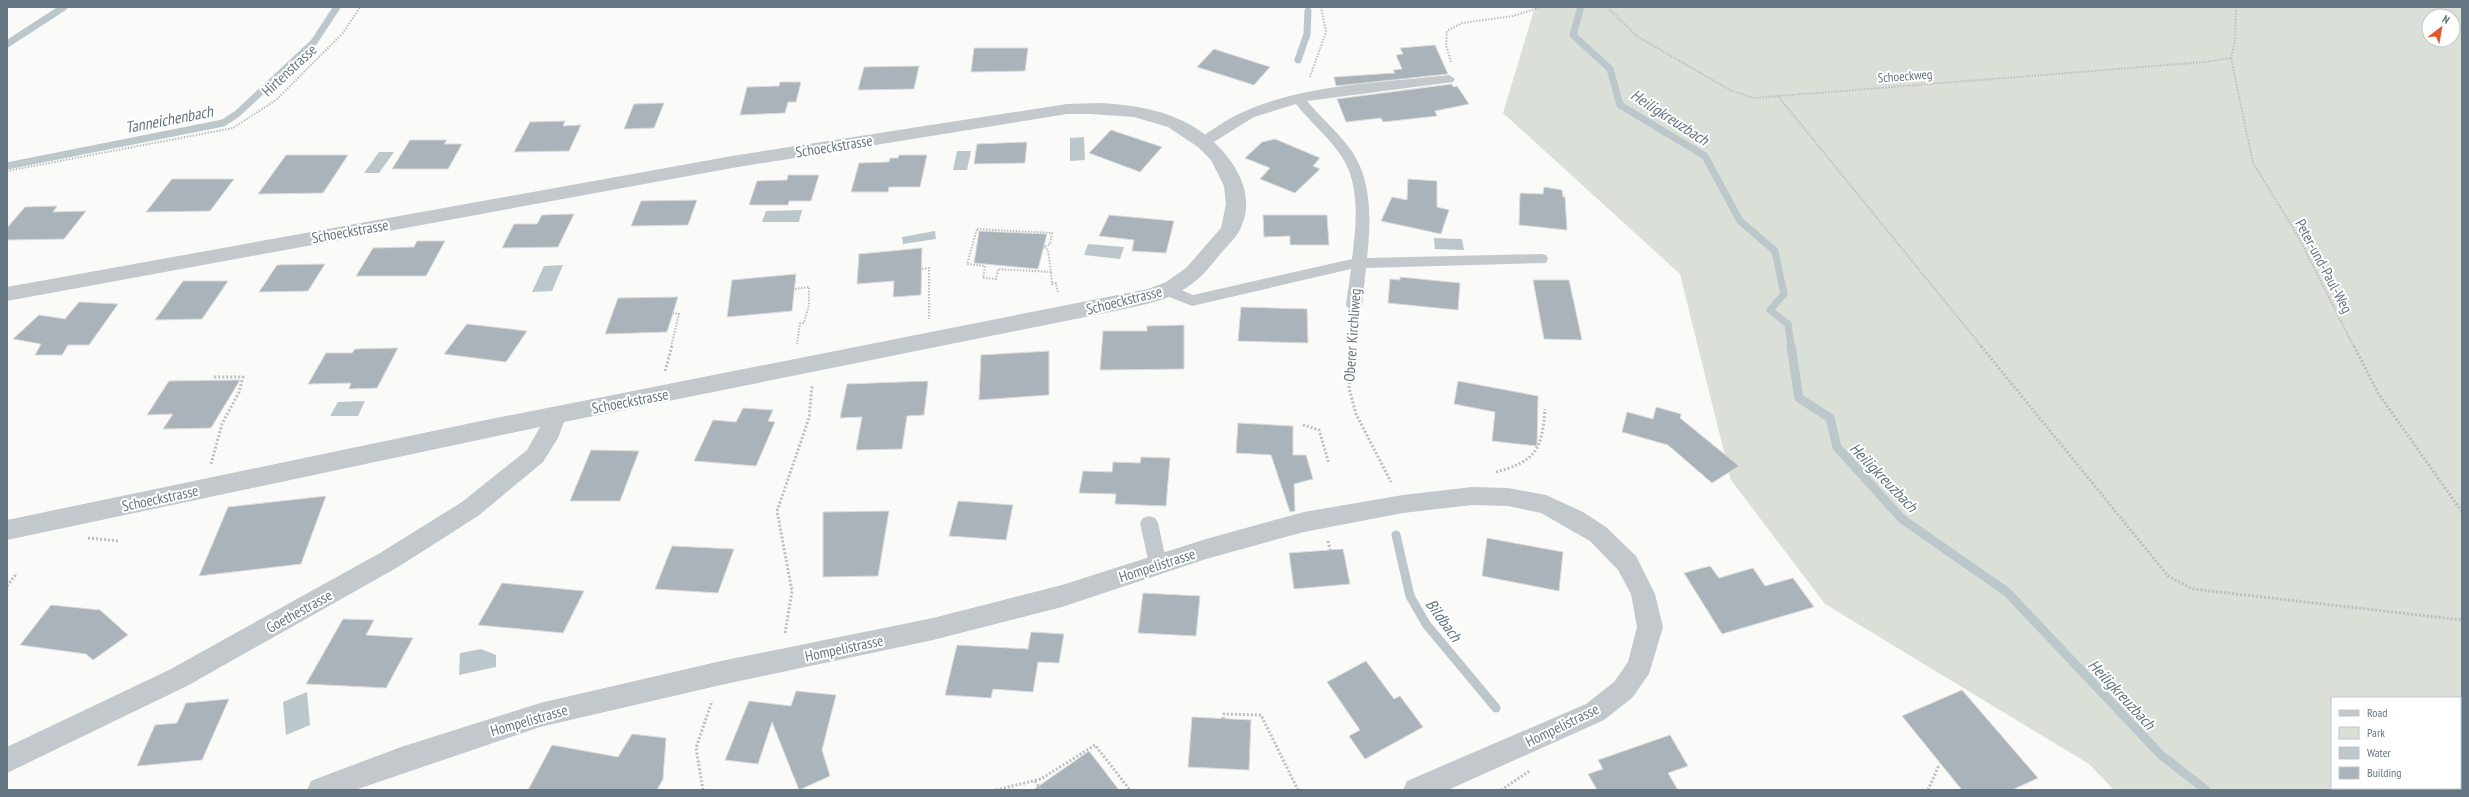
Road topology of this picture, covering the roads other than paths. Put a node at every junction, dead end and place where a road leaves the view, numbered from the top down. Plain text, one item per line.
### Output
1 (1450, 79) road end
2 (1298, 98) junction
3 (1204, 142) junction
4 (1541, 259) dead end
5 (1357, 263) junction
6 (1167, 290) junction
7 (7, 294) edge
8 (1354, 305) road end
9 (555, 416) junction
10 (1150, 523) dead end
11 (7, 530) edge
12 (1158, 564) junction
13 (7, 760) edge
14 (321, 790) edge
15 (1417, 790) edge

1 - 2 lane
2 - 3 lane
2 - 5 lane, Oberer Kirchliweg
3 - 6 street, Schoeckstrasse
3 - 7 street, Schoeckstrasse
4 - 5 lane, Oberer Kirchliweg
5 - 6 lane, Oberer Kirchliweg
5 - 8 lane, Oberer Kirchliweg
6 - 9 street, Schoeckstrasse
9 - 11 street, Schoeckstrasse
9 - 13 street, Goethestrasse
10 - 12 lane
12 - 14 street, Hompelistrasse
12 - 15 street, Hompelistrasse

